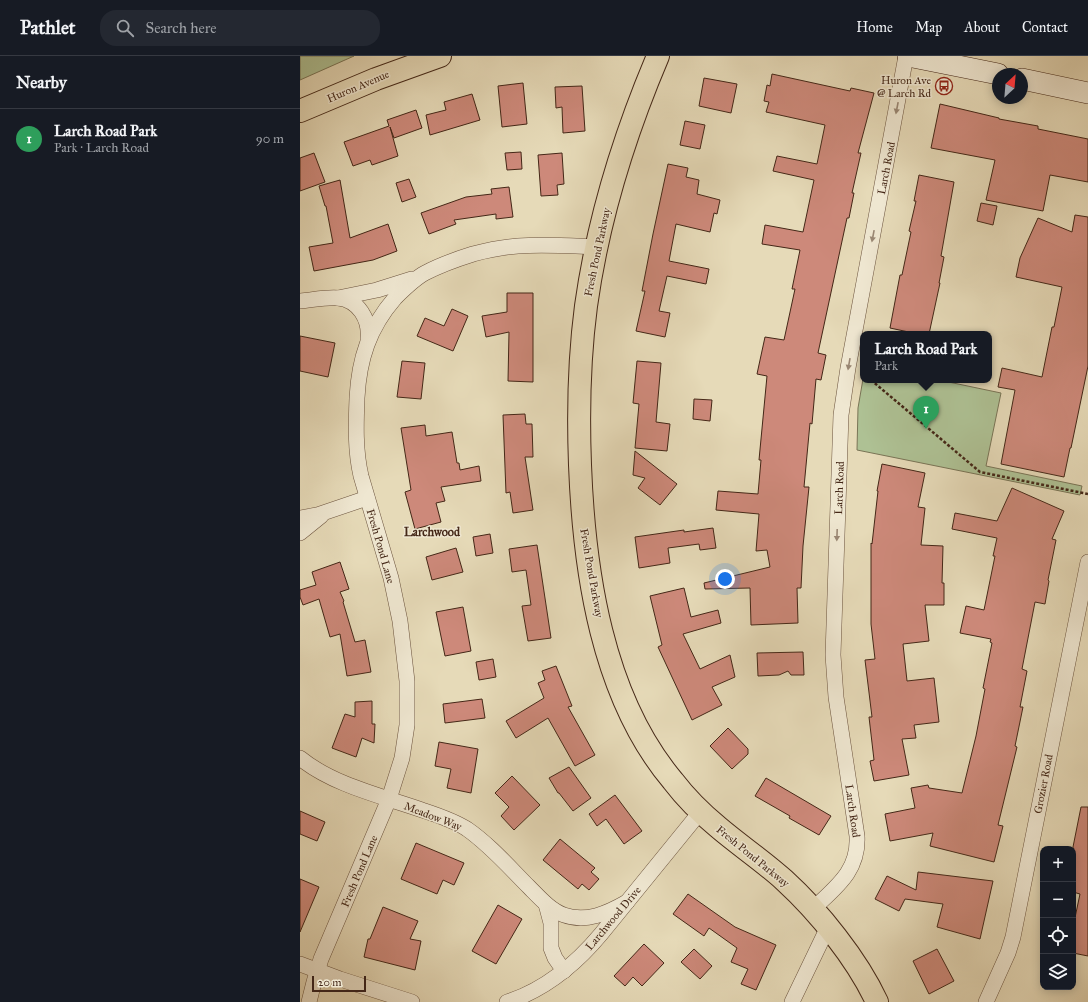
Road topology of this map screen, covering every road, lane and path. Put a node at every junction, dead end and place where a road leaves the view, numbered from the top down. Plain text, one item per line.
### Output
1 (440, 56) edge
2 (658, 56) edge
3 (907, 56) edge
4 (992, 73) edge
5 (1028, 80) edge
6 (1088, 93) edge
7 (300, 111) edge
8 (597, 247) junction
9 (424, 273) junction
10 (337, 298) junction
11 (300, 301) edge
12 (368, 339) junction
13 (875, 383) edge
14 (1088, 494) edge
15 (367, 498) junction
16 (327, 512) junction
17 (300, 518) edge
18 (300, 533) edge
19 (1088, 562) edge
20 (300, 758) edge
21 (389, 799) junction
22 (700, 811) junction
23 (627, 902) junction
24 (546, 904) junction
25 (813, 909) junction
26 (828, 927) junction
27 (300, 964) edge
28 (317, 971) junction
29 (564, 971) junction
30 (309, 1002) edge
31 (412, 1002) edge
32 (507, 1002) edge
33 (792, 1002) edge
34 (877, 1002) edge
35 (986, 1002) edge

1 - 7 main road, Huron Avenue
2 - 8 main road, Fresh Pond Parkway
3 - 4 street
3 -> 25 street, Larch Road
5 - 6 street
8 - 9 street, Fresh Pond Lane
8 - 22 main road, Fresh Pond Parkway
9 - 10 street
9 - 12 street, Fresh Pond Lane
10 - 11 street
10 - 12 street
12 - 15 street, Fresh Pond Lane
13 - 14 path
15 - 16 street
15 - 21 street, Fresh Pond Lane
16 - 17 street
16 - 18 street
19 - 35 street, Grozier Road
20 - 21 street, Meadow Way
21 - 24 street, Meadow Way
21 - 28 street, Fresh Pond Lane
22 - 23 street, Larchwood Drive
22 - 25 main road, Fresh Pond Parkway
23 - 24 street, Meadow Way
23 - 29 street, Larchwood Drive
24 - 29 street, Meadow Way
25 - 26 main road, Fresh Pond Parkway
26 - 33 street
26 - 34 main road, Fresh Pond Parkway
27 - 28 street
28 - 30 street, Fresh Pond Lane
28 - 31 street
29 - 32 street, Larchwood Drive

